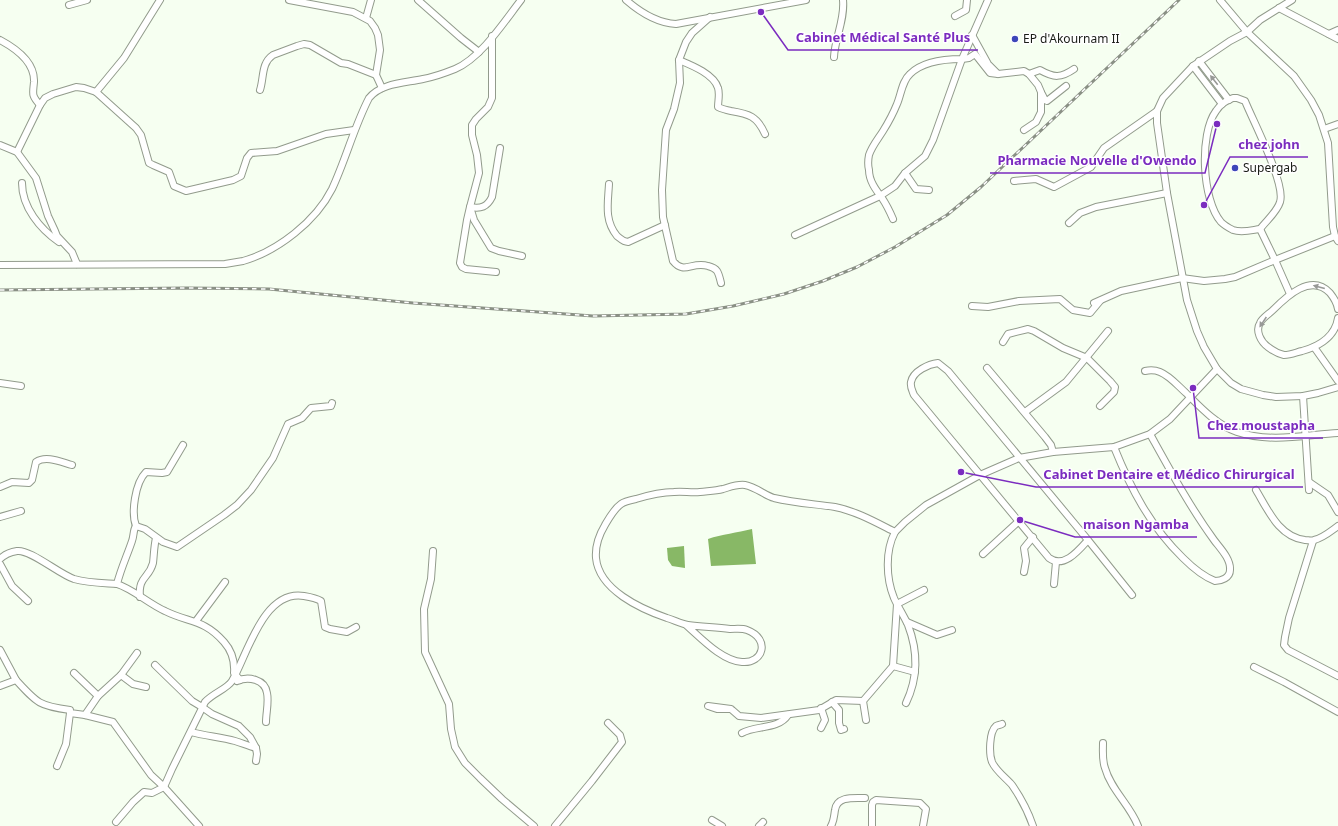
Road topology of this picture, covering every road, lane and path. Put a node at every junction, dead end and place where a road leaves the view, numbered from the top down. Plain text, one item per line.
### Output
1 (87, 0) edge
2 (160, 0) edge
3 (289, 0) edge
4 (371, 0) edge
5 (418, 0) edge
6 (512, 0) edge
7 (626, 0) edge
8 (806, 0) edge
9 (843, 0) edge
10 (967, 0) edge
11 (988, 0) edge
12 (1220, 0) edge
13 (1292, 0) edge
14 (519, 2) edge
15 (1282, 4) edge
16 (70, 5) dead end
17 (955, 16) dead end
18 (366, 18) junction
19 (710, 18) junction
20 (1338, 30) edge
21 (1247, 32) junction
22 (1329, 34) junction
23 (972, 35) junction
24 (492, 36) junction
25 (1338, 39) edge
26 (0, 40) edge
27 (479, 52) junction
28 (834, 57) dead end
29 (962, 59) junction
30 (680, 60) junction
31 (1199, 61) junction
32 (1192, 66) junction
33 (1074, 69) dead end
34 (998, 74) junction
35 (1029, 74) junction
36 (376, 76) junction
37 (1066, 86) dead end
38 (382, 88) junction
39 (260, 90) dead end
40 (96, 92) junction
41 (1041, 92) junction
42 (1229, 100) junction
43 (1222, 104) junction
44 (40, 105) junction
45 (1157, 111) junction
46 (1338, 124) edge
47 (1324, 129) junction
48 (354, 130) junction
49 (1024, 130) dead end
50 (765, 134) dead end
51 (0, 145) edge
52 (500, 148) dead end
53 (17, 152) junction
54 (906, 173) junction
55 (1014, 181) dead end
56 (22, 183) dead end
57 (610, 184) dead end
58 (929, 190) dead end
59 (1167, 193) junction
60 (880, 196) junction
61 (1331, 196) junction
62 (1338, 197) edge
63 (470, 207) junction
64 (893, 219) dead end
65 (1069, 223) dead end
66 (665, 225) junction
67 (1260, 229) junction
68 (795, 235) dead end
69 (1336, 239) edge
70 (66, 246) junction
71 (522, 256) dead end
72 (1275, 260) junction
73 (77, 264) junction
74 (0, 265) edge
75 (496, 272) dead end
76 (1182, 278) junction
77 (721, 283) dead end
78 (1290, 294) junction
79 (972, 306) dead end
80 (1338, 309) edge
81 (1338, 318) edge
82 (1108, 331) dead end
83 (1003, 342) dead end
84 (1314, 347) junction
85 (1087, 358) junction
86 (987, 368) dead end
87 (1217, 369) junction
88 (1145, 371) dead end
89 (1338, 381) edge
90 (0, 383) edge
91 (20, 386) dead end
92 (1338, 387) edge
93 (1303, 396) junction
94 (1190, 397) junction
95 (332, 403) dead end
96 (1100, 406) dead end
97 (1025, 412) junction
98 (1338, 433) edge
99 (1150, 434) junction
100 (1306, 436) junction
101 (183, 445) dead end
102 (1114, 447) junction
103 (1053, 452) junction
104 (1019, 458) junction
105 (72, 465) dead end
106 (980, 475) junction
107 (1309, 482) junction
108 (0, 487) edge
109 (1256, 490) dead end
110 (1309, 490) dead end
111 (21, 512) dead end
112 (1338, 512) edge
113 (0, 517) edge
114 (1019, 521) junction
115 (136, 526) junction
116 (1338, 526) edge
117 (895, 532) junction
118 (1033, 537) junction
119 (156, 538) junction
120 (1088, 540) junction
121 (1313, 541) junction
122 (433, 551) dead end
123 (983, 554) dead end
124 (0, 559) edge
125 (1056, 562) junction
126 (0, 564) edge
127 (1024, 572) dead end
128 (225, 582) dead end
129 (117, 584) junction
130 (1054, 584) dead end
131 (924, 590) dead end
132 (1132, 595) dead end
133 (140, 597) junction
134 (28, 601) dead end
135 (897, 604) junction
136 (196, 621) junction
137 (907, 622) junction
138 (686, 625) junction
139 (356, 627) dead end
140 (952, 630) dead end
141 (0, 650) edge
142 (137, 653) dead end
143 (156, 665) dead end
144 (893, 666) junction
145 (1254, 667) dead end
146 (914, 672) junction
147 (74, 673) dead end
148 (121, 675) junction
149 (1338, 676) edge
150 (237, 677) junction
151 (16, 680) junction
152 (0, 686) edge
153 (146, 687) dead end
154 (98, 696) junction
155 (863, 701) junction
156 (832, 702) junction
157 (906, 703) dead end
158 (202, 707) junction
159 (821, 708) junction
160 (731, 709) dead end
161 (1338, 712) edge
162 (70, 713) junction
163 (85, 715) junction
164 (788, 715) junction
165 (866, 720) dead end
166 (266, 722) dead end
167 (608, 723) dead end
168 (1002, 724) dead end
169 (821, 728) dead end
170 (844, 730) dead end
171 (191, 732) junction
172 (742, 733) dead end
173 (1103, 743) dead end
174 (256, 748) junction
175 (256, 761) dead end
176 (57, 766) dead end
177 (164, 788) junction
178 (864, 798) dead end
179 (712, 820) dead end
180 (116, 822) dead end
181 (199, 826) edge
182 (534, 826) edge
183 (555, 826) edge
184 (722, 826) edge
185 (831, 826) edge
186 (872, 826) edge
187 (924, 826) edge
188 (1033, 826) edge
189 (1138, 826) edge

1 - 16 street
2 - 40 street
3 - 18 street
4 - 18 street
5 - 27 street
6 - 14 street
7 - 19 street
8 - 19 street
9 - 28 street
10 - 17 street
11 - 23 street
12 - 21 street
13 - 15 street
14 - 24 street
15 - 21 street
15 - 22 street
18 - 36 street
19 - 30 street
20 - 22 street
21 - 31 street
21 - 47 street
22 - 25 street
23 - 29 street
23 - 34 street
24 - 27 street
24 - 63 street
26 - 44 street
27 - 38 street
29 - 34 street
29 - 54 street
29 - 60 street
30 - 50 street
30 - 66 street
31 - 32 street
42 -> 31 street
32 - 43 street
32 - 45 street
33 - 35 street
34 - 35 street
35 - 41 street
36 - 38 street
36 - 39 street
37 - 41 street
38 - 48 street
40 - 44 street
40 - 48 street
41 - 49 street
42 - 43 street
42 - 67 street
43 - 67 street
44 - 53 street
45 - 55 street
45 - 59 street
46 - 47 street
47 - 61 street
48 - 73 street
51 - 53 street
52 - 63 street
53 - 70 street
54 - 58 street
54 - 60 street
56 - 70 street
57 - 66 street
59 - 65 street
59 - 76 street
60 - 64 street
60 - 68 street
61 - 62 street
61 - 69 street
63 - 71 street
63 - 75 street
66 - 77 street
67 - 72 street
69 - 72 street
70 - 73 street
72 - 76 street
72 - 78 street
73 - 74 street
76 - 79 street
76 - 87 street
80 -> 78 street
78 -> 84 street
81 - 84 street
82 - 85 street
83 - 85 street
84 - 89 street
85 - 96 street
85 - 97 street
86 - 97 street
87 - 93 street
87 - 94 street
88 - 94 street
90 - 91 street
92 - 93 street
93 - 100 street
94 - 99 street
94 - 100 street
95 - 119 street
97 - 103 street
98 - 100 street
99 - 102 street
99 - 102 street
100 - 107 street
101 - 115 street
102 - 103 street
103 - 104 street
104 - 106 street
104 - 106 street
104 - 120 street
105 - 108 street
106 - 114 street
106 - 117 street
107 - 110 street
107 - 112 street
109 - 121 street
111 - 113 street
114 - 118 street
114 - 123 street
115 - 119 street
115 - 129 street
116 - 121 street
117 - 135 street
117 - 138 street
118 - 125 street
118 - 127 street
119 - 133 street
120 - 125 street
120 - 132 street
121 - 149 street
122 - 182 street
124 - 129 street
125 - 130 street
126 - 134 street
128 - 136 street
129 - 133 street
131 - 135 street
133 - 136 street
135 - 137 street
135 - 144 street
136 - 150 street
137 - 140 street
137 - 146 street
138 - 138 street
139 - 150 street
141 - 151 street
142 - 148 street
143 - 158 street
144 - 146 street
144 - 155 street
145 - 161 street
146 - 157 street
147 - 154 street
148 - 153 street
148 - 154 street
150 - 158 street
150 - 166 street
151 - 152 street
151 - 162 street
154 - 163 street
155 - 156 street
155 - 165 street
156 - 159 street
156 - 170 street
158 - 171 street
158 - 174 street
159 - 164 street
159 - 169 street
160 - 164 street
162 - 163 street
162 - 176 street
163 - 177 street
164 - 172 street
167 - 183 street
168 - 188 street
171 - 174 street
171 - 177 street
173 - 189 street
174 - 175 street
177 - 180 street
177 - 181 street
178 - 185 street
179 - 184 street
186 - 187 street

